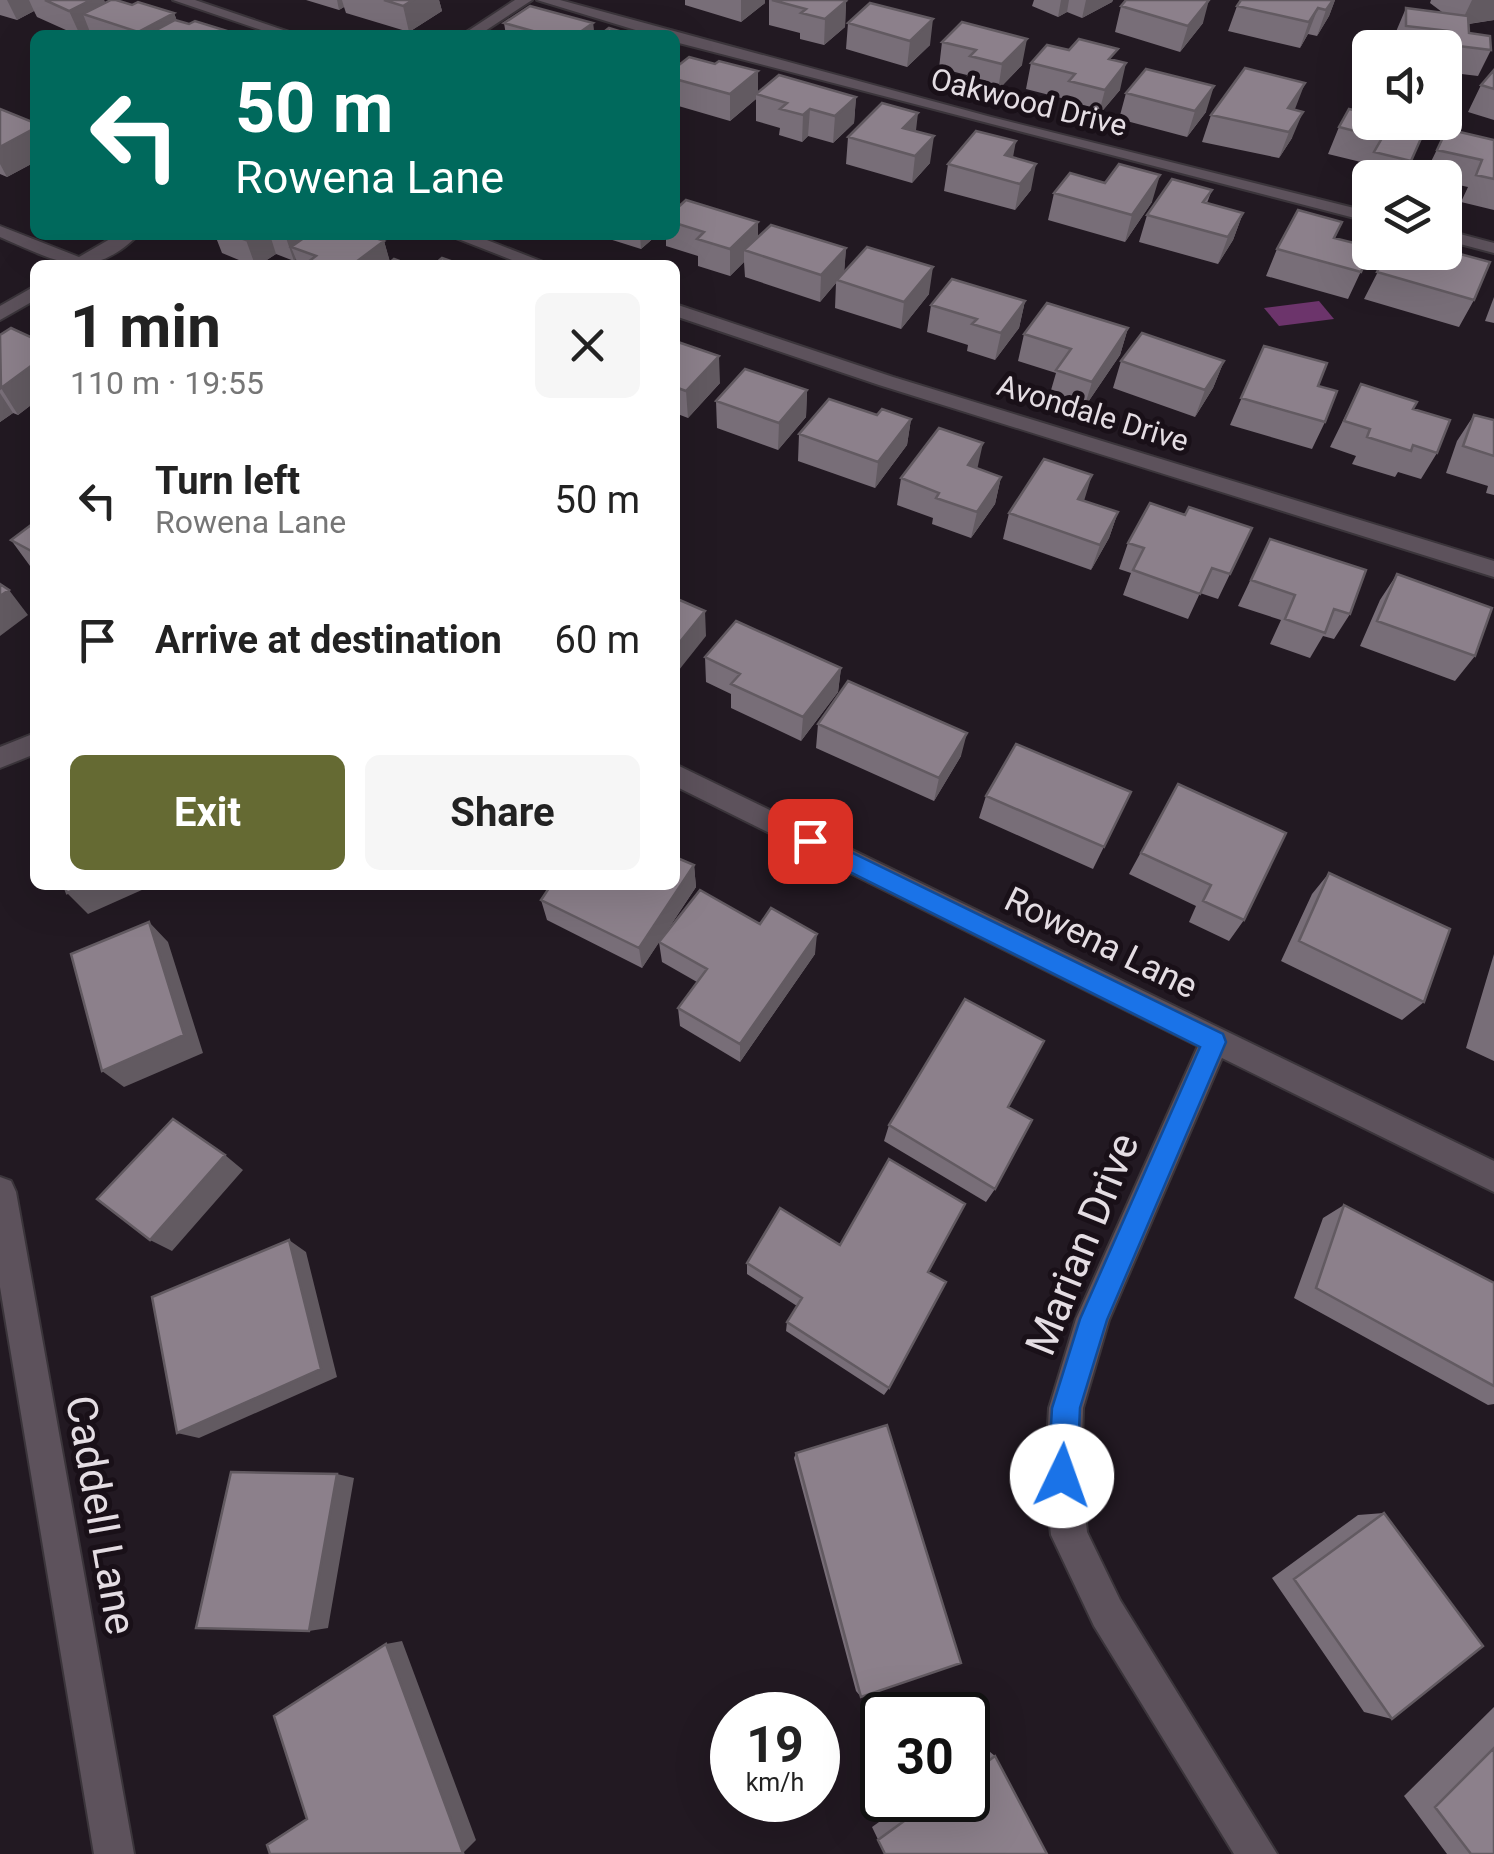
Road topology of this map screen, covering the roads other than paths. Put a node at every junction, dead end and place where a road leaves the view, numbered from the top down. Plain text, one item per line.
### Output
1 (180, 0) edge
2 (525, 0) edge
3 (544, 0) edge
4 (275, 30) edge
5 (477, 30) edge
6 (651, 30) edge
7 (680, 38) edge
8 (1352, 212) edge
9 (0, 231) edge
10 (121, 240) edge
11 (471, 240) edge
12 (1462, 240) edge
13 (1494, 248) edge
14 (67, 260) edge
15 (87, 260) edge
16 (528, 260) edge
17 (30, 295) edge
18 (680, 312) edge
19 (0, 314) edge
20 (1494, 569) edge
21 (30, 744) edge
22 (0, 758) edge
23 (680, 776) edge
24 (1214, 1042) junction
25 (1494, 1177) edge
26 (0, 1192) edge
27 (114, 1854) edge
28 (1257, 1854) edge

1 - 4 street
2 - 5 street
3 - 6 street, Oakwood Drive
7 - 8 street, Oakwood Drive
9 - 14 street
10 - 15 street
11 - 16 street
12 - 13 street
17 - 19 street
18 - 20 street, Avondale Drive
21 - 22 street
23 - 24 street, Rowena Lane
24 - 25 street, Rowena Lane
24 - 28 street, Marian Drive
26 - 27 street, Caddell Lane

